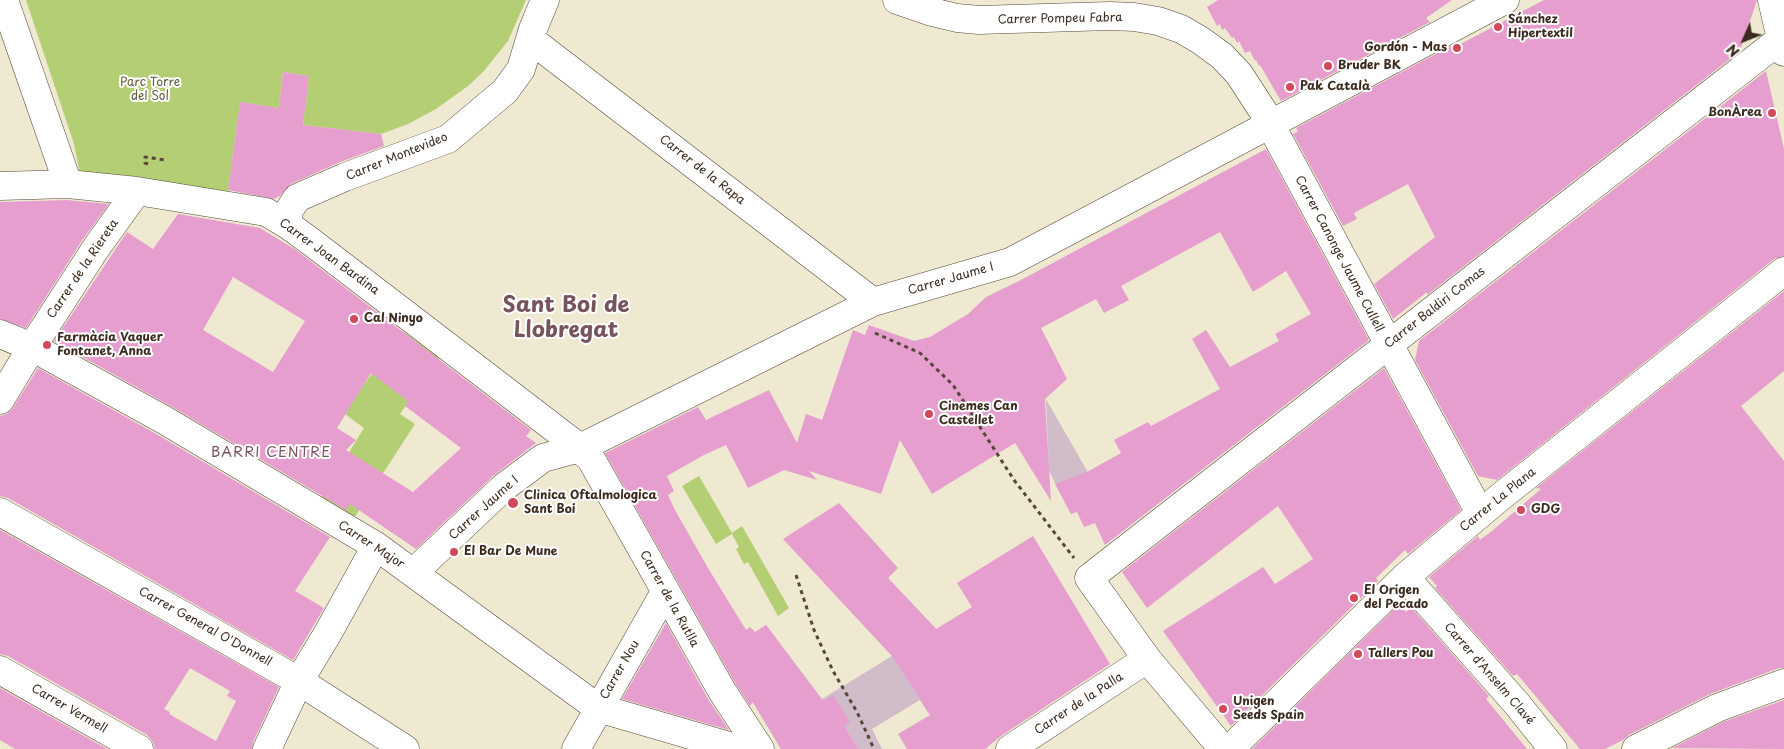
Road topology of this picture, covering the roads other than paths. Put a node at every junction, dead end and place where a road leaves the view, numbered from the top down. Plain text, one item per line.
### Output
1 (4, 0) edge
2 (545, 0) edge
3 (897, 0) edge
4 (1506, 0) edge
5 (1772, 0) edge
6 (530, 39) junction
7 (1783, 45) edge
8 (1270, 125) junction
9 (68, 184) junction
10 (0, 186) edge
11 (137, 191) junction
12 (288, 225) junction
13 (1784, 271) edge
14 (873, 302) junction
15 (0, 334) edge
16 (1388, 345) junction
17 (32, 347) junction
18 (0, 400) edge
19 (580, 448) junction
20 (0, 512) edge
21 (1480, 513) junction
22 (376, 546) junction
23 (413, 573) junction
24 (1405, 577) junction
25 (665, 592) junction
26 (1147, 659) junction
27 (0, 670) edge
28 (299, 680) junction
29 (1784, 683) edge
30 (598, 708) junction
31 (139, 749) edge
32 (267, 749) edge
33 (405, 749) edge
34 (576, 749) edge
35 (739, 749) edge
36 (760, 749) edge
37 (1010, 749) edge
38 (1223, 749) edge
39 (1230, 749) edge
40 (1553, 749) edge
41 (1636, 749) edge

1 - 9 street
2 - 6 street, Carrer Montevideo
3 - 8 street, Carrer Pompeu Fabra
4 - 8 street, Carrer Jaume I
5 - 7 street
6 - 12 street, Carrer Montevideo
6 - 14 street, Carrer de la Rapa
7 - 16 street, Carrer Baldiri Comas
8 - 14 street, Carrer Jaume I
8 - 16 street, Carrer Canonge Jaume Cullell
9 - 10 street, Carrer Joan Bardina
9 - 11 street, Carrer Joan Bardina
11 - 12 street, Carrer Joan Bardina
11 - 17 street, Carrer de la Riereta
12 - 19 street, Carrer Joan Bardina
13 - 21 street, Carrer La Plana
14 - 19 street, Carrer Jaume I
15 - 17 street, Carrer Major
16 - 21 street, Carrer Canonge Jaume Cullell
16 - 26 street, Carrer Baldiri Comas
17 - 18 street, Carrer de la Riereta
17 - 22 street, Carrer Major
19 - 23 street, Carrer Jaume I
19 - 25 street, Carrer de la Rutlla
20 - 28 street, Carrer General O'Donnell
21 - 24 street, Carrer La Plana
22 - 23 street, Carrer Major
22 - 28 street
23 - 30 street, Carrer Major
24 - 39 street, Carrer La Plana
24 - 40 street, Carrer d'Anselm Clavé
25 - 30 street, Carrer Nou
25 - 36 street, Carrer de la Rutlla
26 - 37 street, Carrer de la Palla
26 - 38 street
27 - 31 street, Carrer Vermell
28 - 32 street
28 - 33 street, Carrer General O'Donnell
29 - 41 street
30 - 34 street, Carrer Nou
30 - 35 street, Carrer Major

